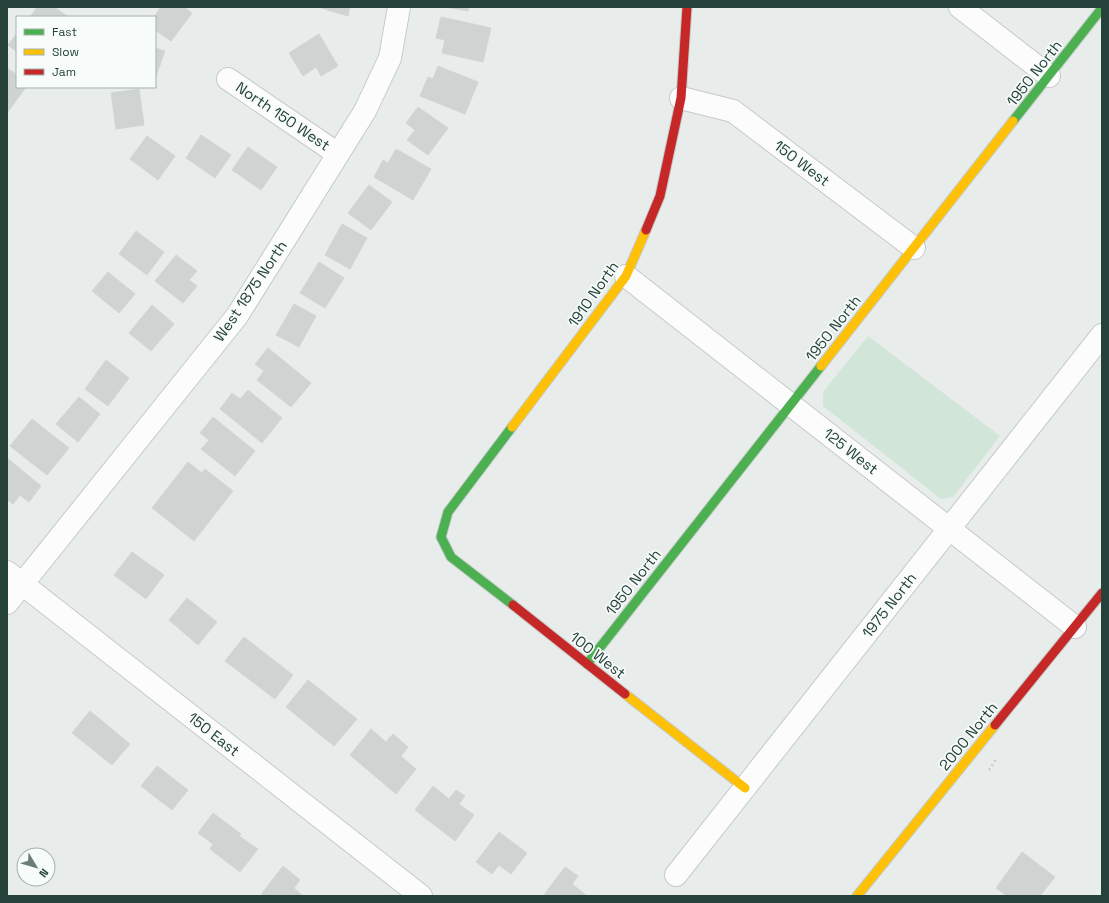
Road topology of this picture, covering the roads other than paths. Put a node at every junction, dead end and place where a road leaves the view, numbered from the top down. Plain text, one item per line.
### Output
1 (399, 7) edge
2 (687, 7) edge
3 (960, 7) edge
4 (1102, 8) edge
5 (1049, 76) junction
6 (228, 79) dead end
7 (681, 98) junction
8 (338, 154) junction
9 (914, 248) junction
10 (626, 276) junction
11 (1102, 336) edge
12 (791, 405) junction
13 (950, 528) junction
14 (441, 537) joint
15 (15, 578) edge
16 (1102, 593) edge
17 (7, 603) edge
18 (1075, 626) junction
19 (587, 664) junction
20 (745, 788) junction
21 (676, 875) dead end
22 (420, 896) edge
23 (856, 896) edge

1 - 8 street, West 1875 North
2 - 7 street, 1910 North
3 - 5 street
4 - 5 street, 1950 North
5 - 9 street, 1950 North
6 - 8 street, North 150 West
7 - 9 street, 150 West
7 - 10 street, 1910 North
8 - 15 street, West 1875 North
9 - 12 street, 1950 North
10 - 12 street, 125 West
10 - 14 street, 1910 North
11 - 13 street, 1975 North
12 - 13 street, 125 West
12 - 19 street, 1950 North
13 - 18 street, 125 West
13 - 20 street, 1975 North
14 - 19 street, 100 West
15 - 17 street, West 1875 North
15 - 22 street, 150 East
16 - 18 street, 2000 North
18 - 23 street, 2000 North
19 - 20 street, 100 West
20 - 21 street, 1975 North

